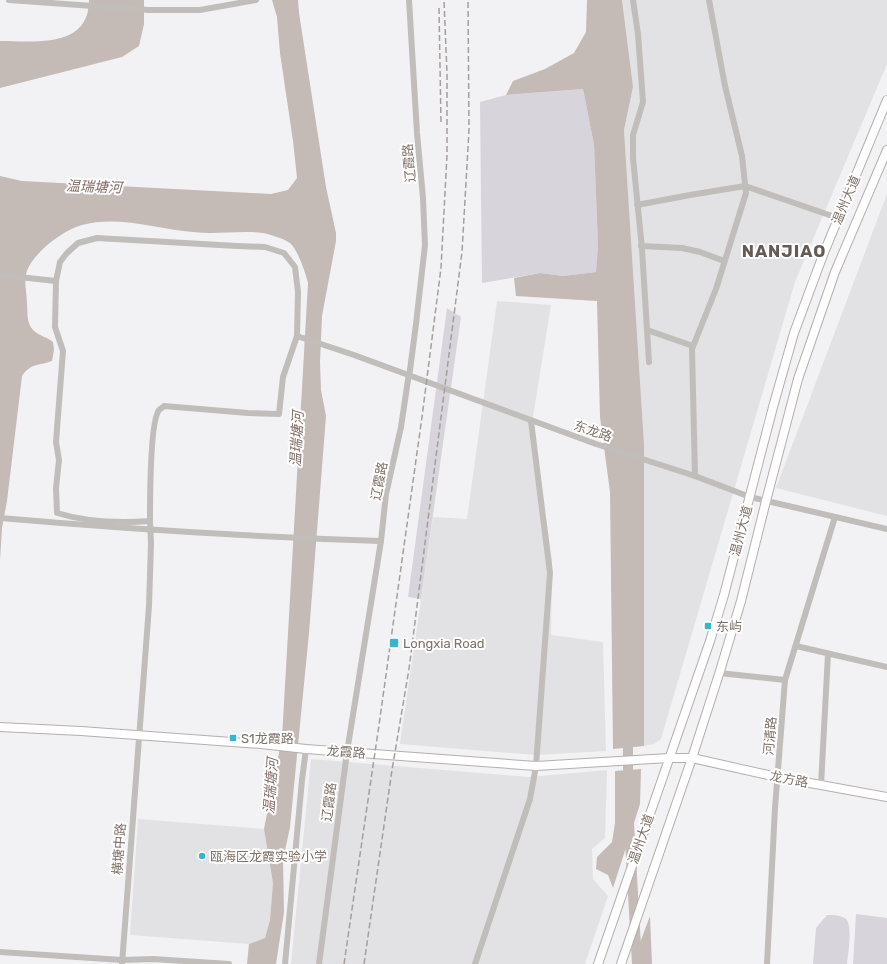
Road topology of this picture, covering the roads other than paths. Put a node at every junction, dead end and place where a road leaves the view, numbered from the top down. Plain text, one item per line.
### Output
1 (9, 0) edge
2 (256, 0) edge
3 (409, 0) edge
4 (633, 0) edge
5 (709, 0) edge
6 (887, 100) edge
7 (887, 150) edge
8 (745, 186) junction
9 (637, 205) junction
10 (838, 218) junction
11 (641, 246) junction
12 (724, 261) junction
13 (0, 275) edge
14 (56, 281) junction
15 (647, 330) junction
16 (298, 337) junction
17 (694, 346) junction
18 (649, 362) dead end
19 (531, 421) junction
20 (695, 476) junction
21 (750, 497) junction
22 (766, 501) junction
23 (835, 517) junction
24 (0, 518) edge
25 (150, 521) junction
26 (887, 529) edge
27 (150, 530) junction
28 (381, 541) junction
29 (796, 646) junction
30 (828, 654) junction
31 (887, 668) edge
32 (719, 673) junction
33 (785, 680) junction
34 (0, 727) edge
35 (139, 735) junction
36 (306, 749) junction
37 (347, 752) junction
38 (669, 758) junction
39 (692, 758) junction
40 (536, 766) junction
41 (777, 778) junction
42 (821, 785) junction
43 (887, 797) edge
44 (0, 952) edge
45 (122, 962) edge
46 (229, 964) edge
47 (285, 964) edge
48 (319, 964) edge
49 (475, 964) edge
50 (598, 964) edge
51 (621, 964) edge
52 (766, 964) edge

1 - 2 street
3 - 28 street, 辽霞路, bridge
4 - 9 street
5 - 8 street
6 - 10 main road, 温州大道
7 - 22 main road, 温州大道
8 - 9 street
8 - 10 street
8 - 12 street
9 - 11 street
10 - 21 main road, 温州大道
11 - 12 street
11 - 15 street
12 - 17 street
13 - 14 street
14 - 16 street
14 - 25 street
15 - 17 street
15 - 18 street
16 - 19 street, 东龙路
16 - 25 street, 横塘中路
17 - 20 street
19 - 20 street, 东龙路
19 - 40 street
20 - 21 street, 东龙路
21 - 22 street, 东龙路
21 - 38 main road, 温州大道
22 - 23 street, 东龙路
22 - 32 main road, 温州大道
23 - 26 street, 东龙路
23 - 29 street, 河清路
24 - 27 street
25 - 27 street, 横塘中路
27 - 28 street
27 - 35 street, 横塘中路
28 - 37 street, 辽霞路
29 - 30 street
29 - 33 street, 河清路
30 - 31 street
30 - 42 street
32 - 33 street
32 - 39 main road, 温州大道
33 - 41 street, 河清路
34 - 35 main road, 龙霞路
35 - 36 main road, 龙霞路
35 - 45 street, 横塘中路
36 - 37 main road, 龙霞路
36 - 47 street
37 - 40 main road, 龙霞路
37 - 48 street, 辽霞路
38 - 39 main road, 龙霞路
38 - 40 main road, 龙霞路
38 - 50 main road, 温州大道
39 - 41 main road, 龙方路
39 - 51 main road, 温州大道
40 - 49 street
41 - 42 main road, 龙方路
41 - 52 street, 河清路
42 - 43 main road, 龙方路
44 - 45 street
45 - 46 street

